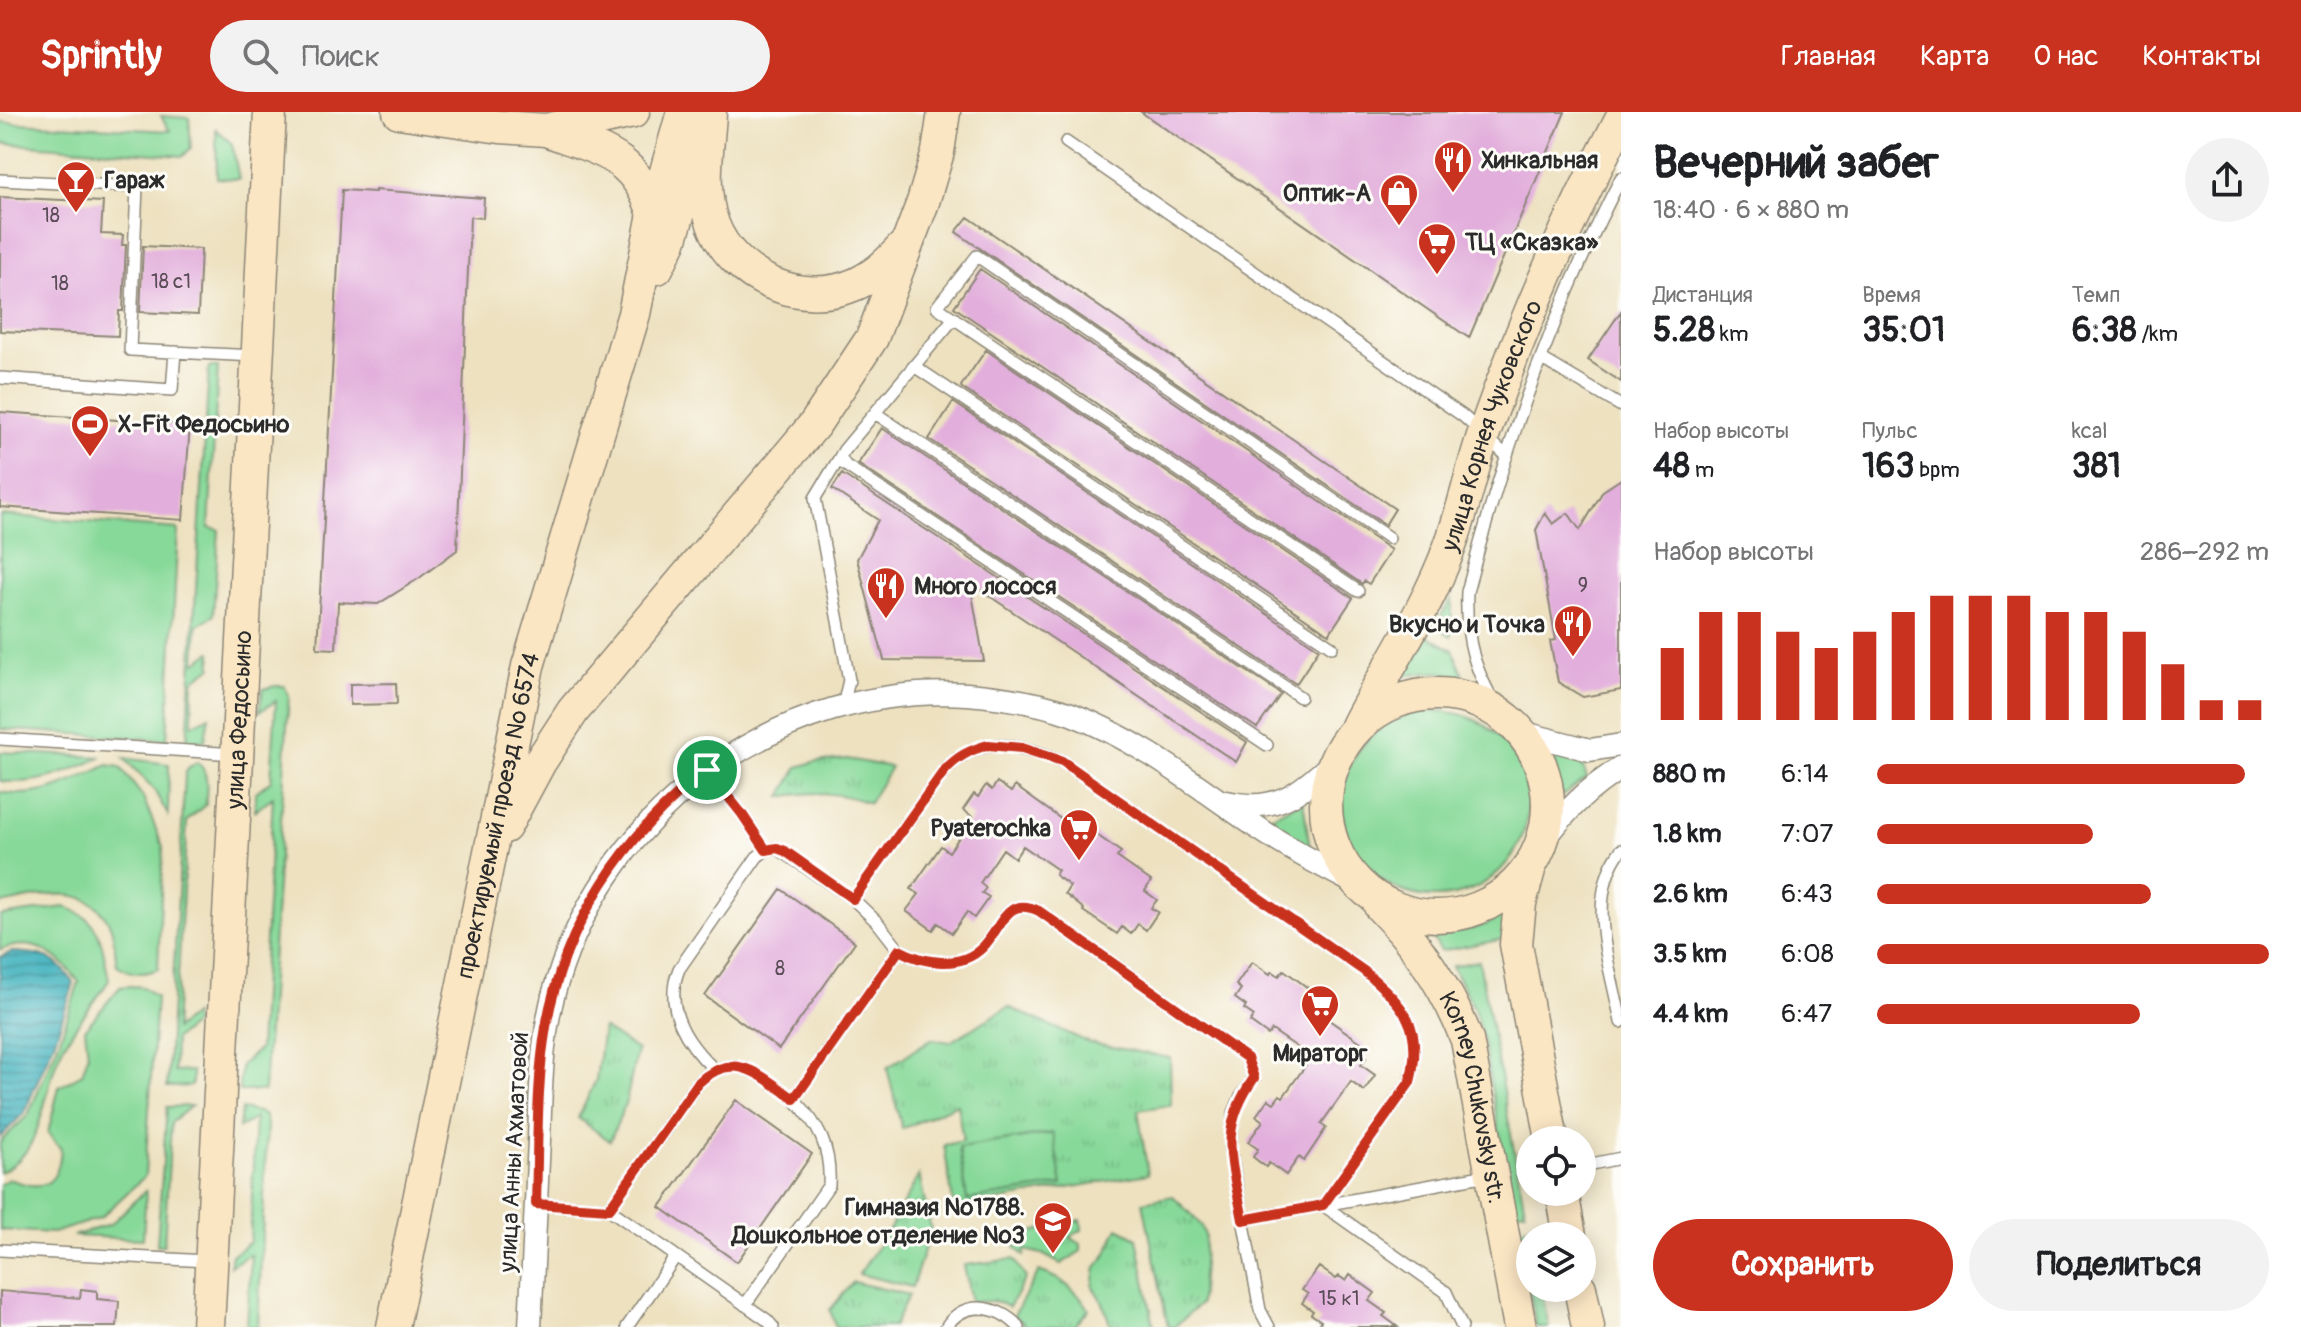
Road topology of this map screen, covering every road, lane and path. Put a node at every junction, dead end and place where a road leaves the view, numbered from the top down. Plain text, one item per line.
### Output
1 (270, 112) edge
2 (399, 112) edge
3 (633, 112) edge
4 (701, 112) edge
5 (944, 112) edge
6 (500, 119) edge
7 (1621, 119) edge
8 (546, 130) junction
9 (1066, 142) dead end
10 (1621, 178) edge
11 (0, 180) edge
12 (654, 214) junction
13 (907, 243) junction
14 (634, 314) junction
15 (954, 318) junction
16 (175, 352) junction
17 (258, 356) junction
18 (1542, 359) junction
19 (914, 366) junction
20 (0, 378) edge
21 (1621, 406) edge
22 (875, 413) junction
23 (1484, 433) junction
24 (1507, 456) junction
25 (840, 457) junction
26 (1389, 538) dead end
27 (1358, 591) dead end
28 (1332, 647) dead end
29 (1300, 697) dead end
30 (843, 706) junction
31 (1511, 723) junction
32 (1356, 728) junction
33 (0, 739) edge
34 (1267, 745) dead end
35 (1621, 745) edge
36 (236, 754) junction
37 (1334, 761) junction
38 (1621, 768) edge
39 (707, 770) junction
40 (1217, 800) junction
41 (766, 850) junction
42 (1621, 850) edge
43 (1536, 855) junction
44 (488, 858) junction
45 (1362, 888) junction
46 (853, 899) junction
47 (899, 950) junction
48 (1616, 970) edge
49 (1621, 1022) edge
50 (715, 1070) junction
51 (794, 1099) junction
52 (1549, 1126) edge
53 (1621, 1158) edge
54 (1596, 1163) edge
55 (1492, 1174) junction
56 (536, 1204) junction
57 (1323, 1205) junction
58 (609, 1209) junction
59 (1243, 1220) junction
60 (0, 1250) edge
61 (676, 1256) junction
62 (212, 1261) junction
63 (1583, 1302) edge
64 (745, 1305) junction
65 (208, 1327) edge
66 (393, 1327) edge
67 (530, 1327) edge
68 (627, 1327) edge
69 (773, 1327) edge
70 (946, 1327) edge
71 (1019, 1327) edge
72 (1269, 1327) edge
73 (1462, 1327) edge
74 (1520, 1327) edge
75 (1588, 1327) edge

1 - 17 street, улица Федосьино
2 - 6 street
3 - 8 street
4 - 12 street, проектируемый проезд № 6574
4 - 13 street
4 - 14 street, проектируемый проезд № 6574
5 - 13 street
6 - 8 street
7 - 23 street, улица Корнея Чуковского
8 - 12 street
9 - 23 lane
10 - 18 lane
11 - 16 lane
12 - 14 street, проектируемый проезд № 6574
13 - 44 street
14 - 44 street, проектируемый проезд № 6574
15 - 19 lane
15 - 26 lane
15 - 27 lane
16 - 17 lane
16 - 20 lane
17 - 36 street, улица Федосьино
18 - 21 lane
18 - 24 lane
19 - 22 lane
19 - 28 lane
22 - 25 lane
22 - 29 lane
23 - 24 lane
23 - 32 street, улица Корнея Чуковского
24 - 31 lane
25 - 30 lane
25 - 34 lane
30 - 39 street, улица Анны Ахматовой
30 - 40 street, улица Анны Ахматовой
31 - 32 street, улица Корнея Чуковского
31 - 35 street
31 - 43 street
32 - 37 street, улица Корнея Чуковского
33 - 36 lane
36 - 62 street, улица Федосьино
37 - 40 street, улица Анны Ахматовой
37 - 45 street, улица Корнея Чуковского
38 - 43 street
39 - 41 lane
39 - 56 street, улица Анны Ахматовой
40 - 45 street, улица Анны Ахматовой
41 - 46 lane
41 - 50 lane
42 - 48 lane
43 - 45 street, улица Корнея Чуковского
43 - 52 street
44 - 66 street, проектируемый проезд № 6574
45 - 55 street, Korney Chukovsky str.
46 - 47 lane
46 - 57 lane
47 - 51 lane
47 - 59 lane
48 - 49 lane
50 - 51 lane
50 - 58 lane
51 - 64 lane
53 - 54 lane
55 - 57 lane
55 - 74 street, Korney Chukovsky str.
56 - 58 lane
56 - 67 street, улица Анны Ахматовой
57 - 59 lane
57 - 73 lane
58 - 61 lane
59 - 72 lane
60 - 62 lane
61 - 64 lane
61 - 68 lane
62 - 65 street, улица Федосьино
63 - 75 street
64 - 69 lane
70 - 71 lane

